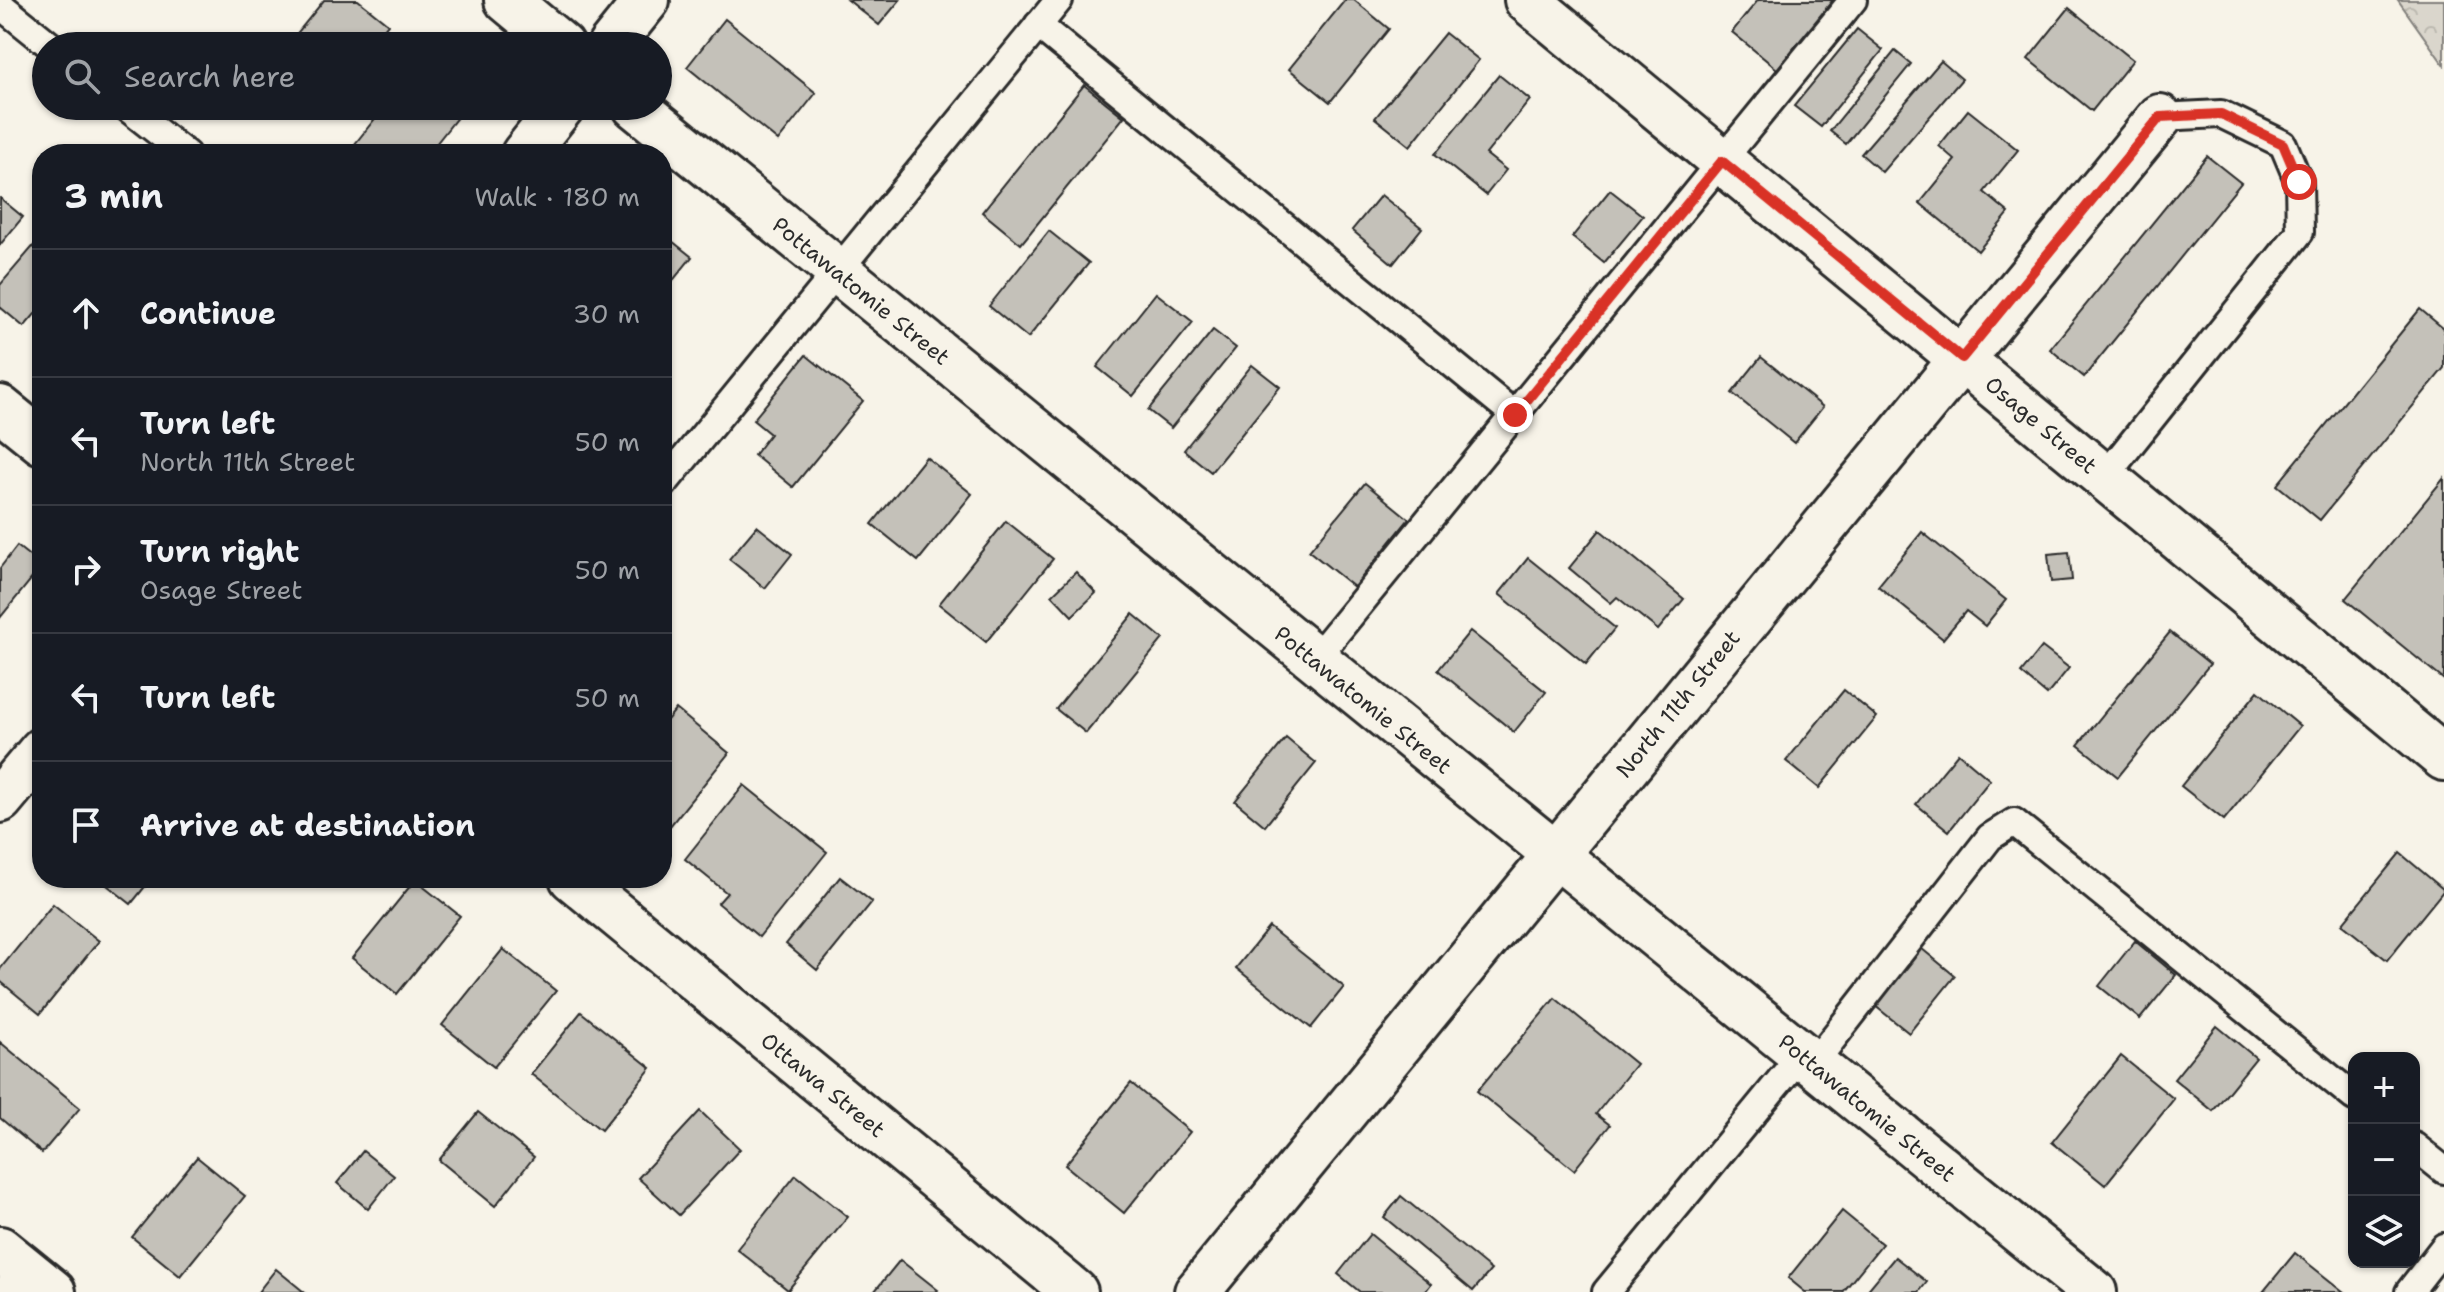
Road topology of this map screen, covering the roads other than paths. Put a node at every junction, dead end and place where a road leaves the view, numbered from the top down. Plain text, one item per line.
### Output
1 (507, 0) edge
2 (647, 0) edge
3 (1059, 0) edge
4 (1527, 0) edge
5 (1853, 0) edge
6 (0, 5) edge
7 (1038, 25) junction
8 (34, 32) edge
9 (545, 32) edge
10 (621, 32) edge
11 (2160, 117) joint
12 (143, 120) edge
13 (551, 120) edge
14 (652, 120) edge
15 (173, 144) edge
16 (532, 144) edge
17 (1722, 161) junction
18 (836, 270) junction
19 (1962, 358) junction
20 (0, 408) edge
21 (1515, 415) junction
22 (32, 434) edge
23 (672, 474) edge
24 (2103, 479) junction
25 (1314, 660) junction
26 (2444, 758) edge
27 (32, 762) edge
28 (0, 800) edge
29 (1553, 856) junction
30 (584, 888) edge
31 (1807, 1060) junction
32 (2348, 1092) edge
33 (2420, 1151) edge
34 (2444, 1170) edge
35 (2444, 1247) edge
36 (1075, 1292) edge
37 (1197, 1292) edge
38 (1606, 1292) edge
39 (2094, 1292) edge
40 (2409, 1292) edge

1 - 9 street
2 - 10 street
3 - 7 lane
4 - 17 street, Osage Street
5 - 17 lane
6 - 8 lane
7 - 18 lane
7 - 21 lane
11 - 19 street, North 11th Street
11 - 24 lane
12 - 15 lane
13 - 16 street
14 - 18 street, Pottawatomie Street
17 - 19 street, Osage Street
17 - 21 lane
18 - 23 lane
18 - 25 street, Pottawatomie Street
19 - 24 street, Osage Street
19 - 29 street, North 11th Street
20 - 22 street
21 - 25 lane
24 - 26 street, Osage Street
25 - 29 street, Pottawatomie Street
27 - 28 street
29 - 31 street, Pottawatomie Street
29 - 37 street, North 11th Street
30 - 36 street, Ottawa Street
31 - 32 lane
31 - 38 lane
31 - 39 street, Pottawatomie Street
33 - 34 lane
35 - 40 lane

